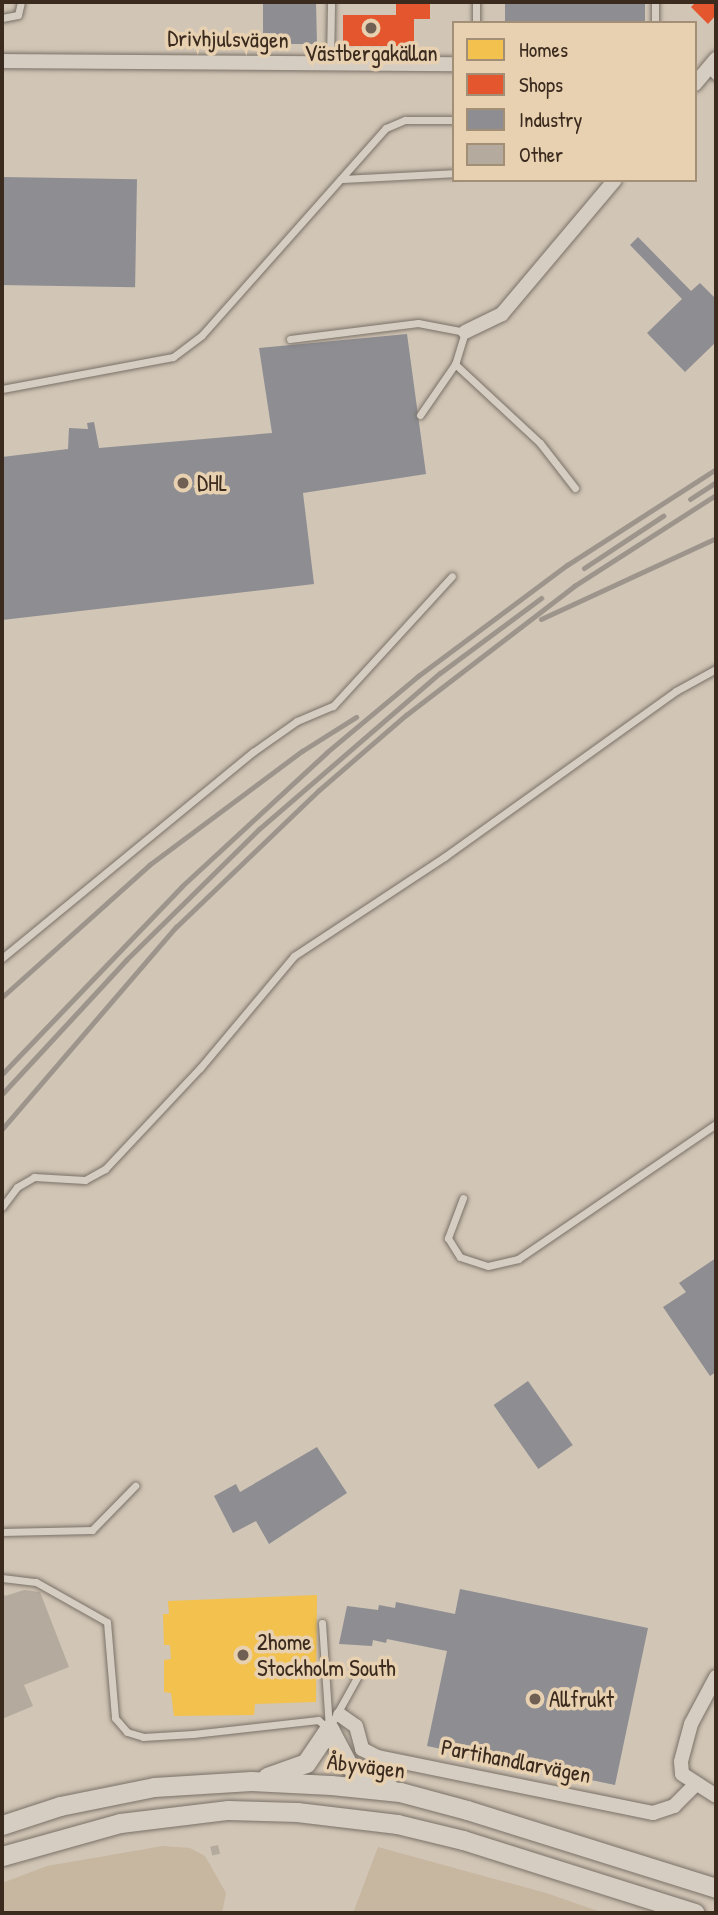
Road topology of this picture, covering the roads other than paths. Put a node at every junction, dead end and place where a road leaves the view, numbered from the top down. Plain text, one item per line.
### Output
1 (21, 2) edge
2 (331, 2) edge
3 (477, 2) edge
4 (655, 2) edge
5 (2, 18) edge
6 (477, 21) edge
7 (655, 21) edge
8 (2, 61) edge
9 (330, 63) junction
10 (452, 64) edge
11 (709, 69) edge
12 (697, 82) edge
13 (452, 120) edge
14 (452, 173) edge
15 (341, 179) junction
16 (613, 182) edge
17 (465, 332) junction
18 (290, 339) dead end
19 (455, 363) junction
20 (2, 389) edge
21 (420, 415) dead end
22 (575, 488) dead end
23 (452, 576) dead end
24 (716, 669) edge
25 (2, 958) edge
26 (716, 1124) edge
27 (463, 1198) dead end
28 (2, 1207) edge
29 (135, 1486) dead end
30 (2, 1532) edge
31 (2, 1578) edge
32 (322, 1623) dead end
33 (358, 1676) dead end
34 (716, 1677) edge
35 (335, 1722) junction
36 (251, 1782) junction
37 (695, 1786) junction
38 (400, 1793) junction
39 (716, 1796) edge
40 (2, 1825) edge
41 (2, 1856) edge
42 (716, 1888) edge
43 (695, 1913) edge

1 - 5 lane
2 - 9 lane
3 - 6 lane
4 - 7 lane
8 - 9 street, Drivhjulsvägen
9 - 10 street, Drivhjulsvägen
11 - 12 street
13 - 15 lane
14 - 15 lane
15 - 20 lane
16 - 17 street
17 - 18 lane
17 - 19 lane
19 - 21 lane
19 - 22 lane
23 - 25 lane
24 - 28 lane
26 - 27 lane
29 - 30 lane
31 - 35 lane, Åbyvägen
32 - 35 lane
33 - 35 lane
34 - 37 street
35 - 36 street
35 - 37 street, Partihandlarvägen
35 - 38 street
36 - 38 street, Åbyvägen
36 - 40 street, Åbyvägen
37 - 39 street
38 - 42 street, Åbyvägen
41 - 43 street

